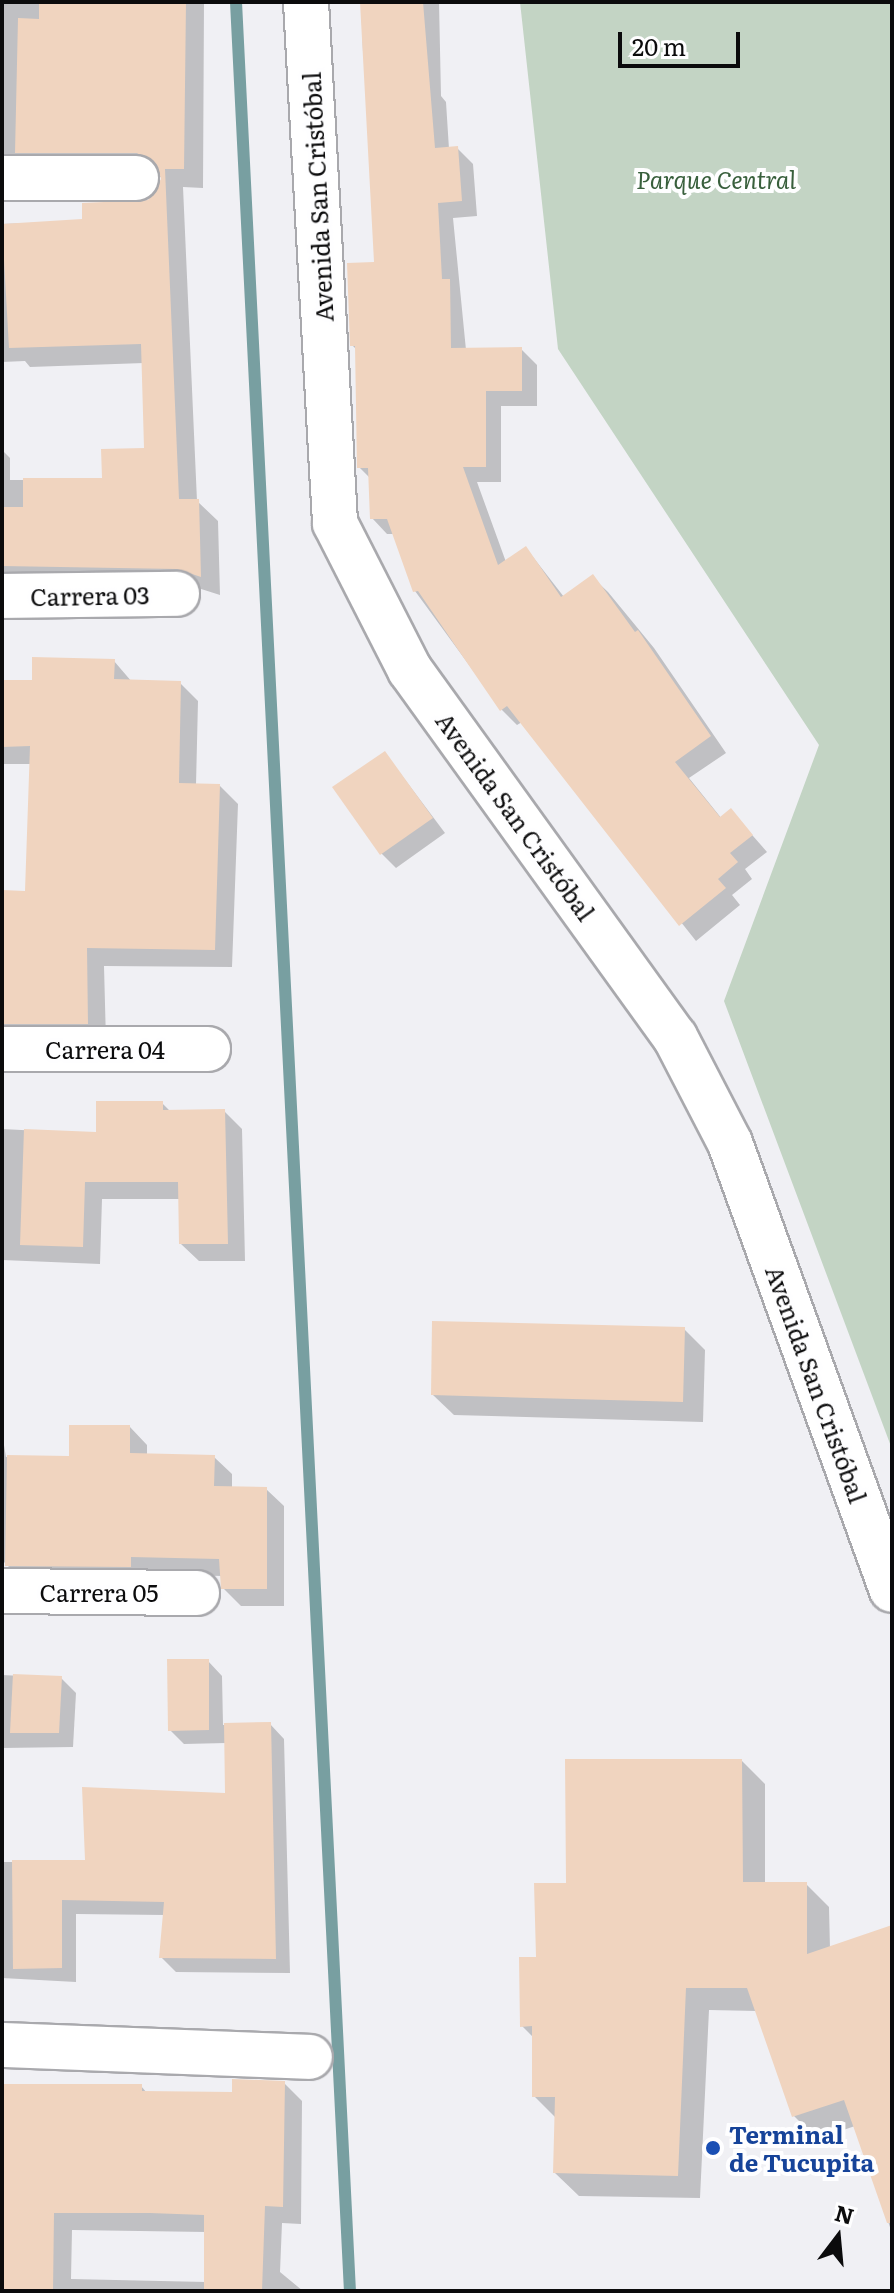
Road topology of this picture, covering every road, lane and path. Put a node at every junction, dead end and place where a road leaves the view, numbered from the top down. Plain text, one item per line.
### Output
1 (306, 2) edge
2 (2, 178) edge
3 (136, 178) dead end
4 (177, 594) dead end
5 (2, 596) edge
6 (2, 1049) edge
7 (208, 1049) dead end
8 (892, 1590) edge
9 (2, 1591) edge
10 (197, 1593) dead end
11 (2, 2045) edge
12 (310, 2057) dead end

1 - 8 street, Avenida San Cristóbal
2 - 3 street
4 - 5 street, Carrera 03
6 - 7 street, Carrera 04
9 - 10 street, Carrera 05
11 - 12 street

